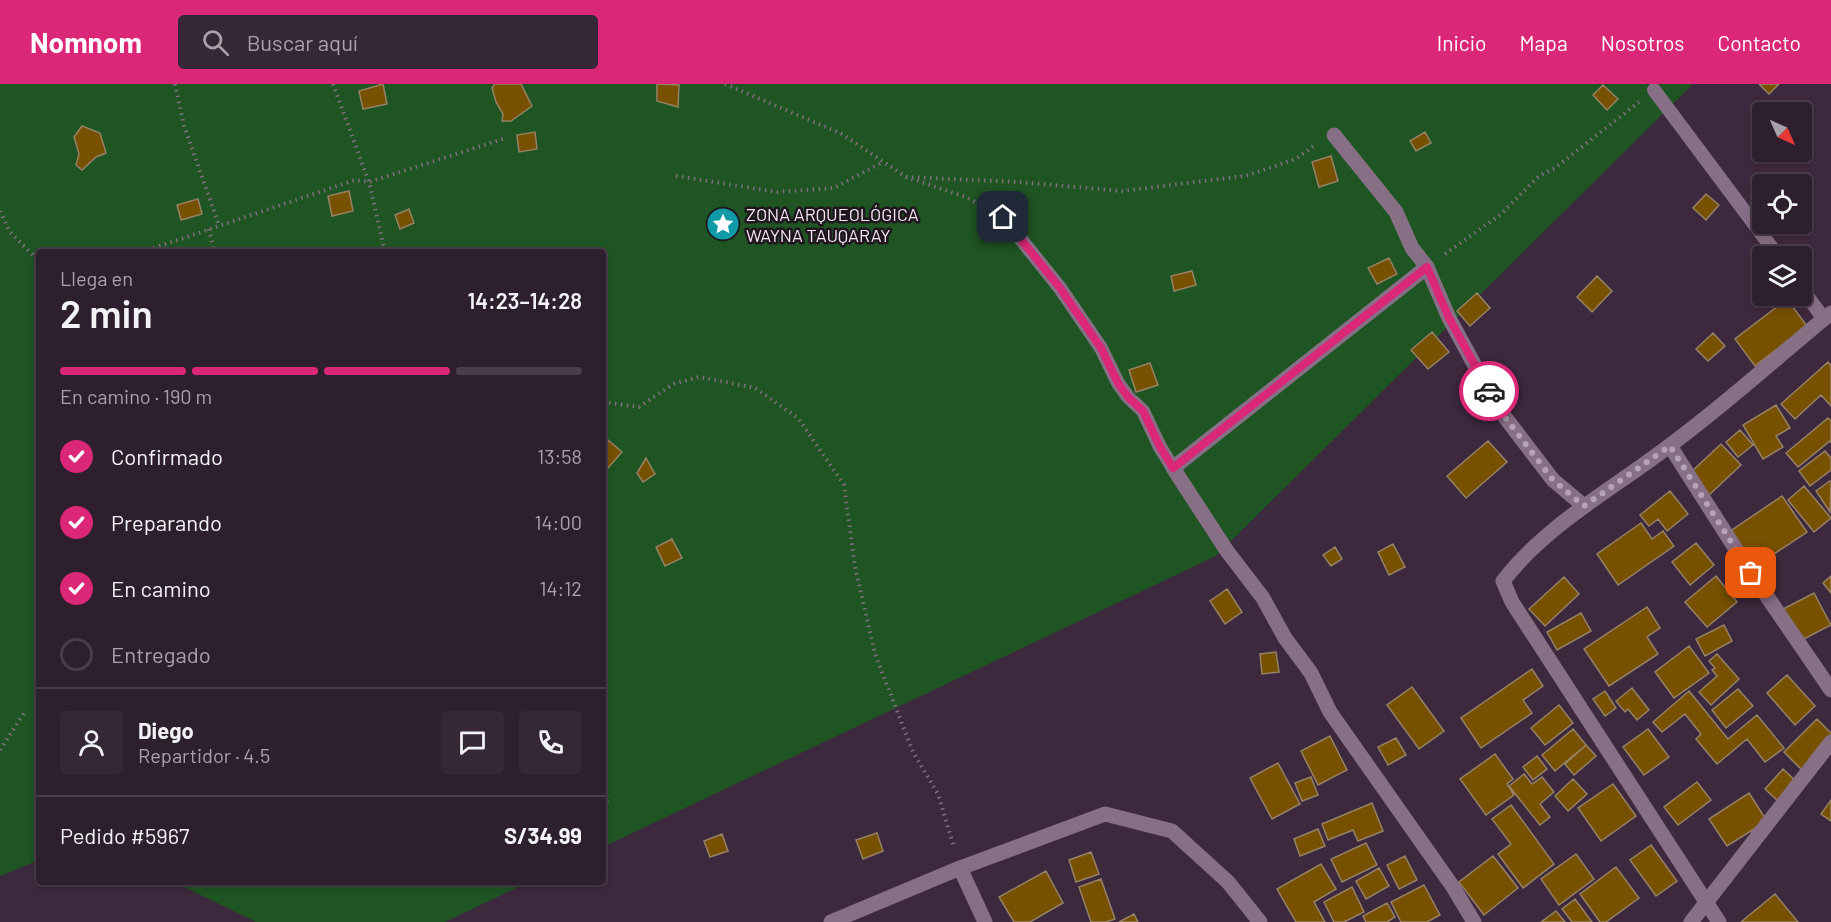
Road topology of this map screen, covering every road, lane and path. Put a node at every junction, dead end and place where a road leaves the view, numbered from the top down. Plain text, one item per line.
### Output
1 (175, 84) edge
2 (333, 84) edge
3 (725, 84) edge
4 (1654, 90) joint
5 (1334, 135) joint
6 (506, 138) dead end
7 (883, 162) junction
8 (676, 176) dead end
9 (906, 177) junction
10 (369, 182) junction
11 (0, 211) edge
12 (1003, 217) joint
13 (219, 225) junction
14 (209, 229) junction
15 (1771, 246) edge
16 (151, 249) edge
17 (213, 249) edge
18 (384, 249) edge
19 (36, 258) edge
20 (1427, 267) junction
21 (1812, 300) edge
22 (1829, 320) edge
23 (606, 402) edge
24 (1670, 446) junction
25 (1173, 468) junction
26 (1584, 506) junction
27 (1831, 690) edge
28 (24, 713) dead end
29 (1831, 742) edge
30 (0, 750) edge
31 (606, 789) edge
32 (607, 803) dead end
33 (960, 868) junction
34 (1706, 903) junction
35 (831, 922) edge
36 (985, 922) edge
37 (1260, 922) edge
38 (1474, 922) edge
39 (1690, 922) edge
40 (1719, 922) edge

1 - 13 path
2 - 10 path
3 - 7 path
4 - 15 lane
4 - 20 path
5 - 9 path
5 - 20 street
6 - 10 path
7 - 8 path
7 - 9 path
9 - 12 path
10 - 13 path
10 - 18 path
11 - 19 path
12 - 25 lane
13 - 14 path
14 - 16 path
14 - 17 path
20 - 25 street
20 - 26 street
21 - 22 lane
22 - 24 street
23 - 33 path
24 - 26 street
24 - 27 street
25 - 38 street
26 - 34 street
28 - 30 path
29 - 34 street
31 - 32 path
33 - 35 street
33 - 36 street
33 - 37 street
34 - 39 street
34 - 40 street

